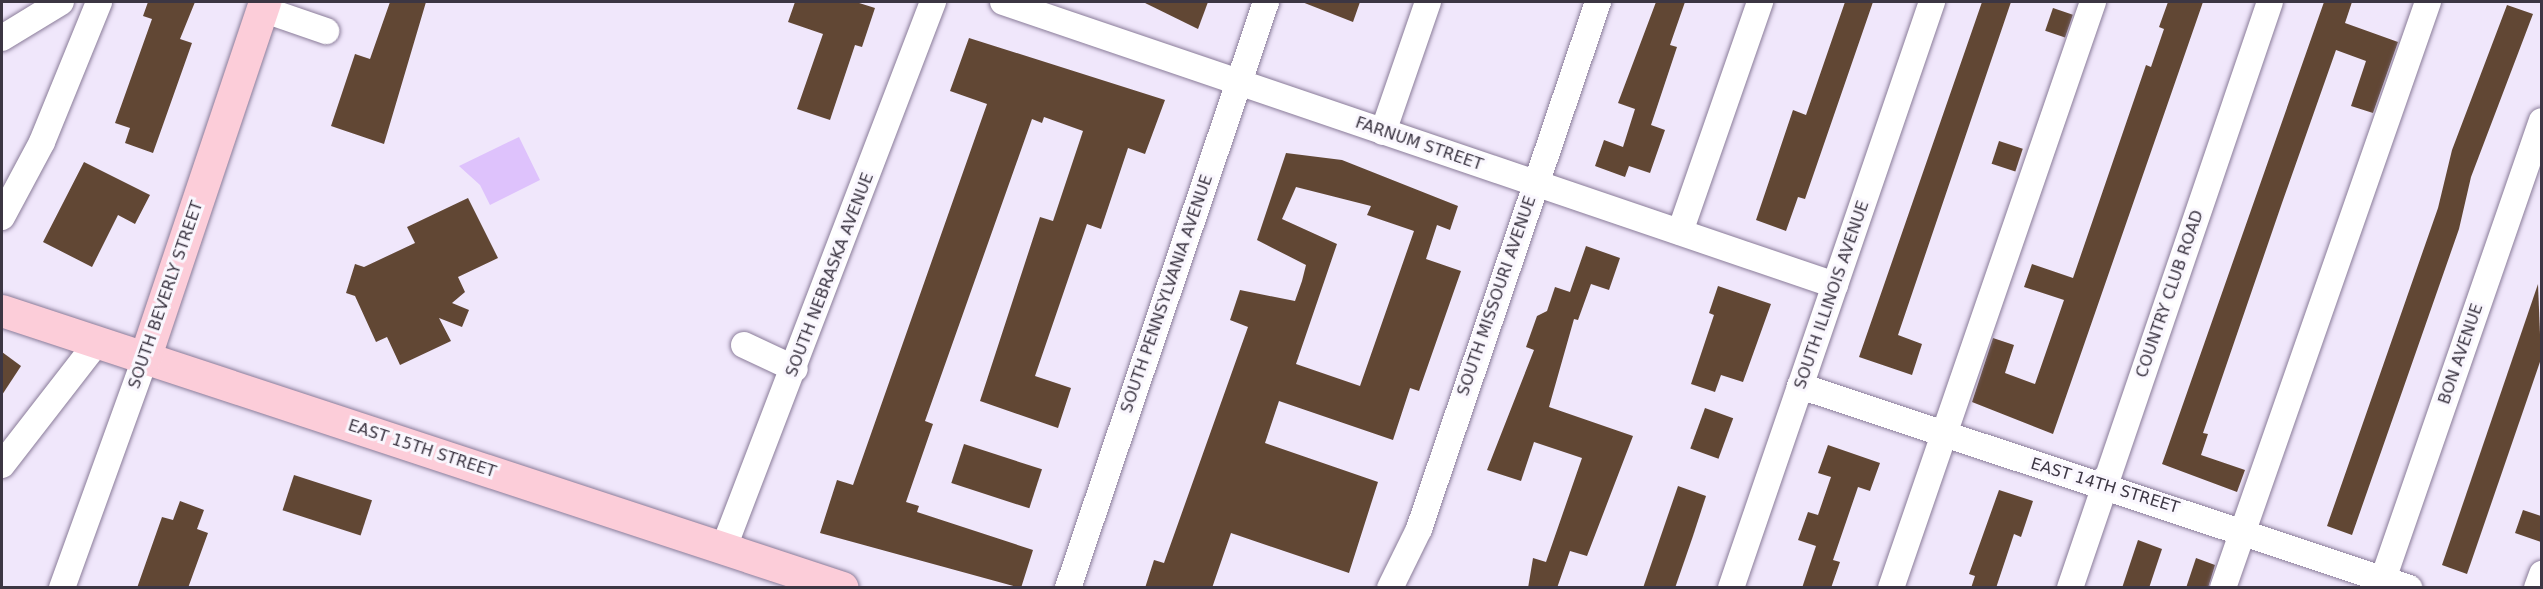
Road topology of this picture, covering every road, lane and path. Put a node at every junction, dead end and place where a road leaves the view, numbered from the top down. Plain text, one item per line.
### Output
1 (61, 2) edge
2 (99, 2) edge
3 (933, 2) edge
4 (1003, 2) edge
5 (1266, 2) edge
6 (1428, 2) edge
7 (1598, 2) edge
8 (1760, 2) edge
9 (1932, 2) edge
10 (2093, 2) edge
11 (2270, 2) edge
12 (2428, 2) edge
13 (264, 5) edge
14 (326, 31) dead end
15 (2, 38) edge
16 (1238, 84) junction
17 (2541, 121) edge
18 (1383, 132) junction
19 (1536, 183) junction
20 (2, 217) edge
21 (1680, 232) junction
22 (1835, 285) junction
23 (2, 311) edge
24 (96, 344) junction
25 (744, 345) dead end
26 (145, 359) junction
27 (795, 369) junction
28 (1800, 386) junction
29 (1944, 434) junction
30 (2, 465) edge
31 (2105, 483) junction
32 (2243, 530) junction
33 (724, 548) junction
34 (2541, 574) edge
35 (2381, 583) edge
36 (62, 588) edge
37 (843, 588) edge
38 (1068, 588) edge
39 (1390, 588) edge
40 (1731, 588) edge
41 (1891, 588) edge
42 (2070, 588) edge
43 (2223, 588) edge
44 (2409, 588) edge
45 (2537, 588) edge

1 - 15 street
2 - 20 street
3 - 27 street, SOUTH NEBRASKA AVENUE
4 - 16 street, FARNUM STREET
5 - 16 street, SOUTH PENNSYLVANIA AVENUE
6 - 18 street
7 - 19 street, SOUTH MISSOURI AVENUE
8 - 21 street
9 - 22 street, SOUTH ILLINOIS AVENUE
10 - 29 street
11 - 31 street, COUNTRY CLUB ROAD
12 - 32 street
13 - 14 street
13 - 26 main road, SOUTH BEVERLY STREET
16 - 18 street, FARNUM STREET
16 - 38 street, SOUTH PENNSYLVANIA AVENUE
17 - 35 street, BON AVENUE
18 - 19 street, FARNUM STREET
19 - 21 street, FARNUM STREET
19 - 39 street, SOUTH MISSOURI AVENUE
21 - 22 street, FARNUM STREET
22 - 28 street, SOUTH ILLINOIS AVENUE
23 - 24 main road, EAST 15TH STREET
24 - 26 main road, EAST 15TH STREET
24 - 30 street
25 - 27 street
26 - 33 main road, EAST 15TH STREET
26 - 36 street, SOUTH BEVERLY STREET
27 - 33 street, SOUTH NEBRASKA AVENUE
28 - 29 street, EAST 14TH STREET
28 - 40 street, SOUTH ILLINOIS AVENUE
29 - 31 street, EAST 14TH STREET
29 - 41 street
31 - 32 street, EAST 14TH STREET
31 - 42 street, COUNTRY CLUB ROAD
32 - 35 street, EAST 14TH STREET
32 - 43 street
33 - 37 main road, EAST 15TH STREET
34 - 45 street
35 - 44 street, EAST 14TH STREET

